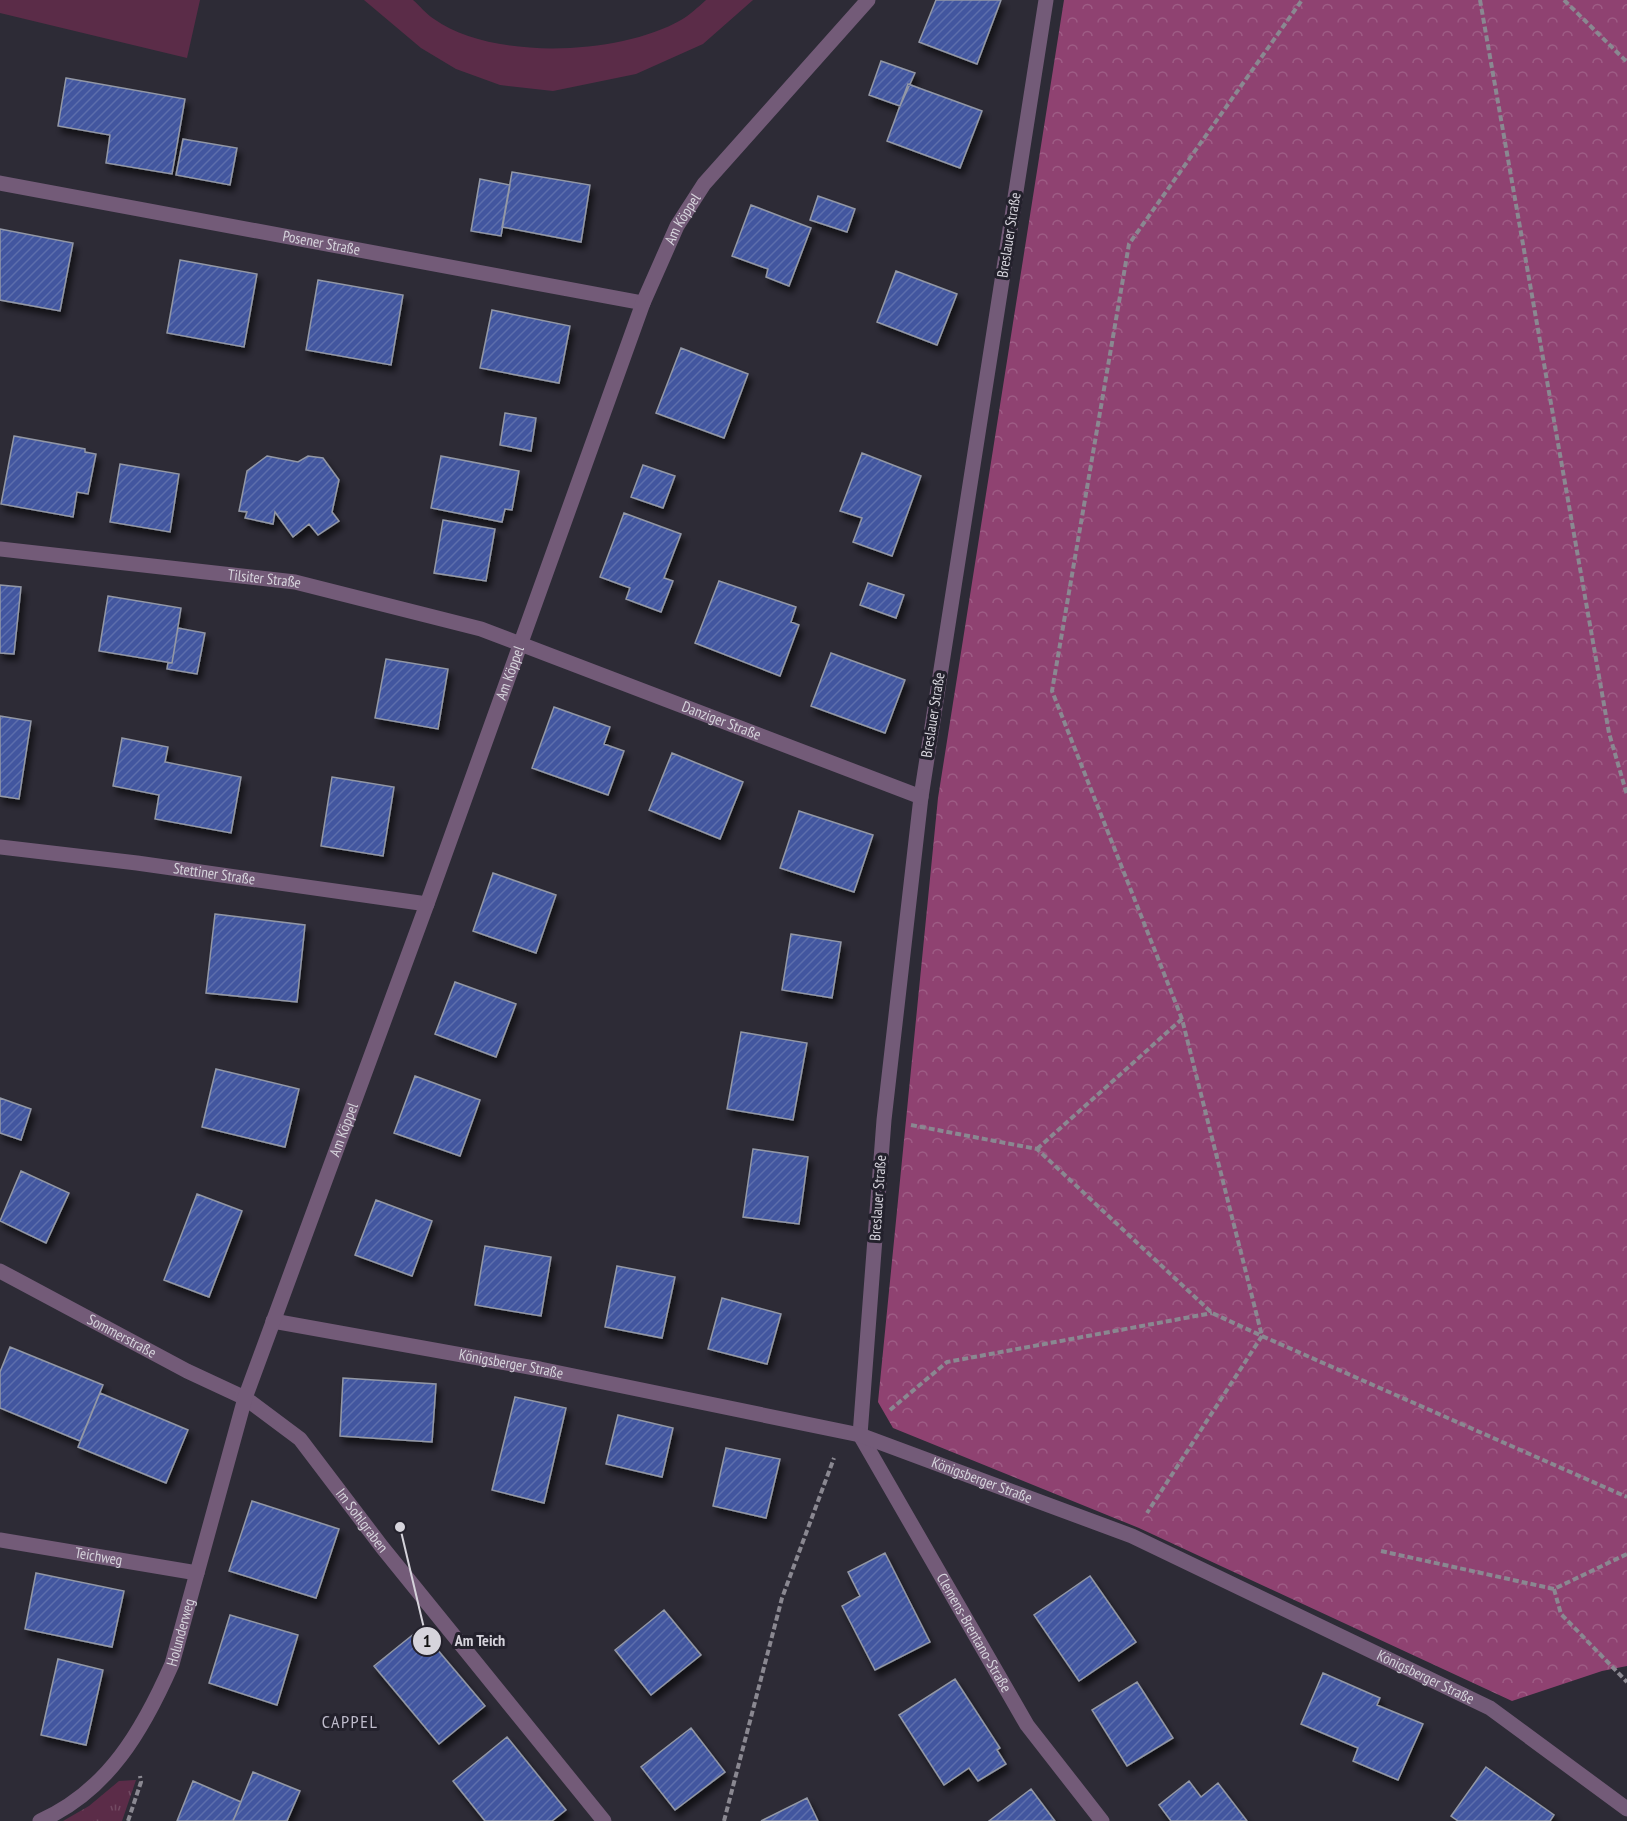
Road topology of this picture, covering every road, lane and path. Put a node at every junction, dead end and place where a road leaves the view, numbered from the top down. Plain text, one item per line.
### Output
1 (868, 0) edge
2 (1046, 0) edge
3 (1302, 0) edge
4 (1480, 0) edge
5 (1564, 0) edge
6 (1627, 62) edge
7 (0, 183) edge
8 (643, 303) junction
9 (0, 549) edge
10 (520, 646) junction
11 (1627, 795) edge
12 (921, 797) junction
13 (0, 847) edge
14 (427, 904) junction
15 (1182, 1019) junction
16 (884, 1120) junction
17 (1037, 1149) junction
18 (0, 1271) edge
19 (1212, 1313) junction
20 (273, 1322) junction
21 (1262, 1336) junction
22 (245, 1398) junction
23 (844, 1432) junction
24 (860, 1435) junction
25 (1627, 1497) edge
26 (1132, 1536) junction
27 (0, 1540) edge
28 (1381, 1551) dead end
29 (1627, 1554) edge
30 (197, 1572) junction
31 (1554, 1589) junction
32 (1627, 1682) edge
33 (141, 1782) dead end
34 (1627, 1809) edge
35 (40, 1821) edge
36 (128, 1821) edge
37 (604, 1821) edge
38 (724, 1821) edge
39 (1102, 1821) edge

1 - 8 street, Am Köppel
2 - 12 street, Breslauer Straße
3 - 15 path
4 - 11 path
5 - 6 path
7 - 8 street, Posener Straße
8 - 10 street, Am Köppel
9 - 10 street, Tilsiter Straße
10 - 12 street, Danziger Straße
10 - 14 street, Am Köppel
12 - 16 street, Breslauer Straße
13 - 14 street, Stettiner Straße
14 - 20 street, Am Köppel
15 - 17 path
15 - 21 path
16 - 17 path
16 - 24 street, Breslauer Straße
17 - 19 path
18 - 22 street, Sommerstraße
19 - 21 path
19 - 24 path
20 - 22 street, Am Köppel
20 - 23 street, Königsberger Straße
21 - 25 path
21 - 26 path
22 - 30 street, Holunderweg
22 - 37 street, Im Sohlgraben
23 - 24 street, Königsberger Straße
23 - 38 path
24 - 26 street, Königsberger Straße
24 - 39 street, Clemens-Brentano-Straße
26 - 34 street, Königsberger Straße
27 - 30 street, Teichweg
28 - 31 path
29 - 31 path
30 - 35 street, Holunderweg
31 - 32 path
33 - 36 path

